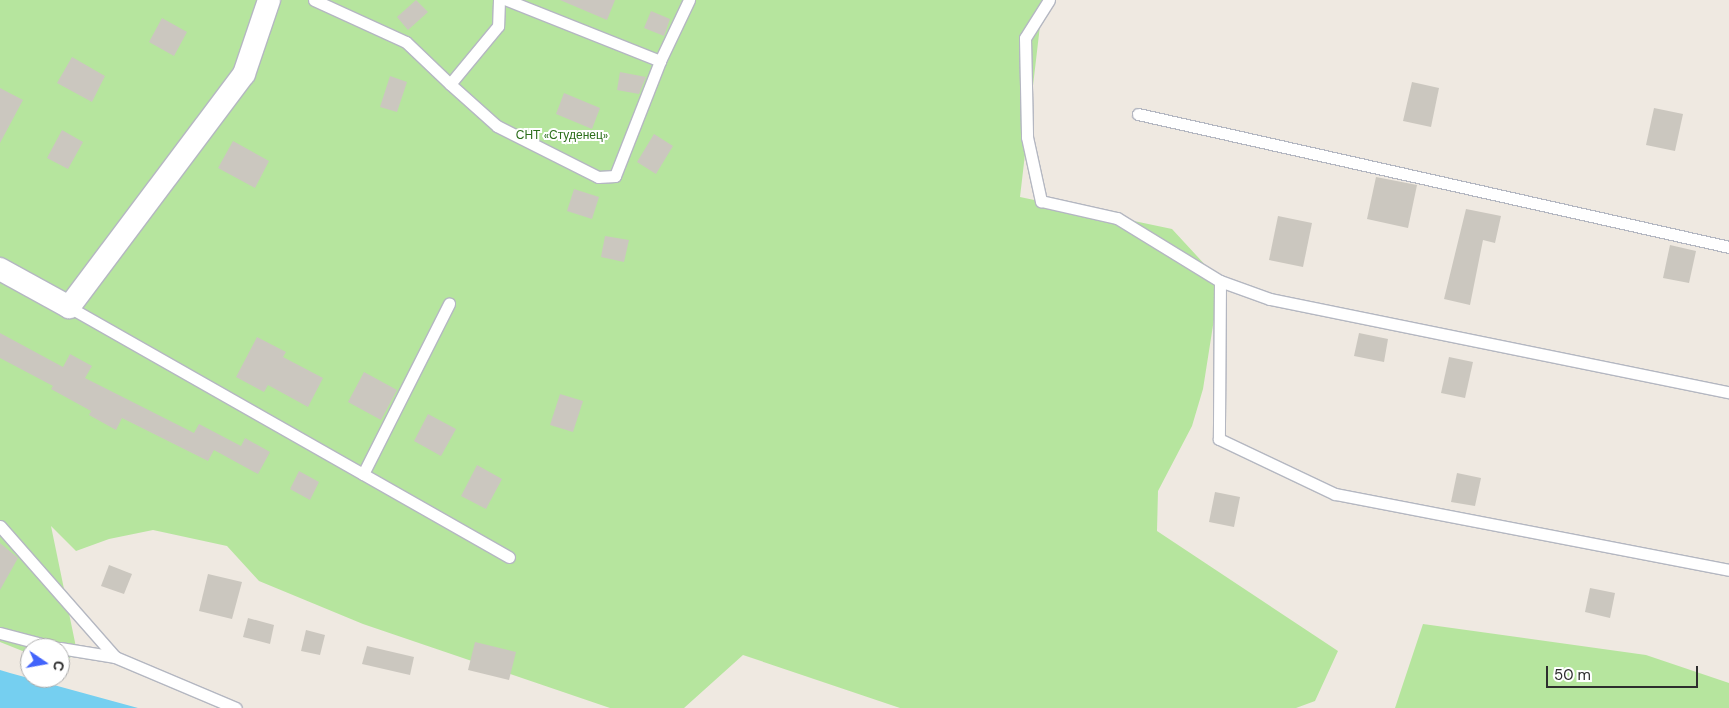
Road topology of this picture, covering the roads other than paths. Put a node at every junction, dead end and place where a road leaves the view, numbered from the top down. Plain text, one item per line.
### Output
1 (269, 0) edge
2 (314, 0) edge
3 (499, 0) edge
4 (507, 0) edge
5 (689, 0) edge
6 (1049, 0) edge
7 (660, 61) junction
8 (450, 84) junction
9 (1138, 114) dead end
10 (1729, 247) edge
11 (0, 269) edge
12 (1220, 282) junction
13 (449, 304) dead end
14 (70, 307) junction
15 (1729, 392) edge
16 (363, 474) junction
17 (0, 526) edge
18 (509, 557) dead end
19 (1729, 570) edge
20 (0, 633) edge
21 (20, 638) edge
22 (70, 650) edge
23 (115, 657) junction
24 (236, 708) edge

1 - 14 street
2 - 8 lane
3 - 8 lane
4 - 7 lane
5 - 7 lane
6 - 12 lane
7 - 8 lane
9 - 10 lane
11 - 14 street
12 - 15 lane
12 - 19 lane
13 - 16 lane
14 - 16 lane
16 - 18 lane
17 - 23 lane
20 - 21 lane
22 - 23 lane
23 - 24 lane

